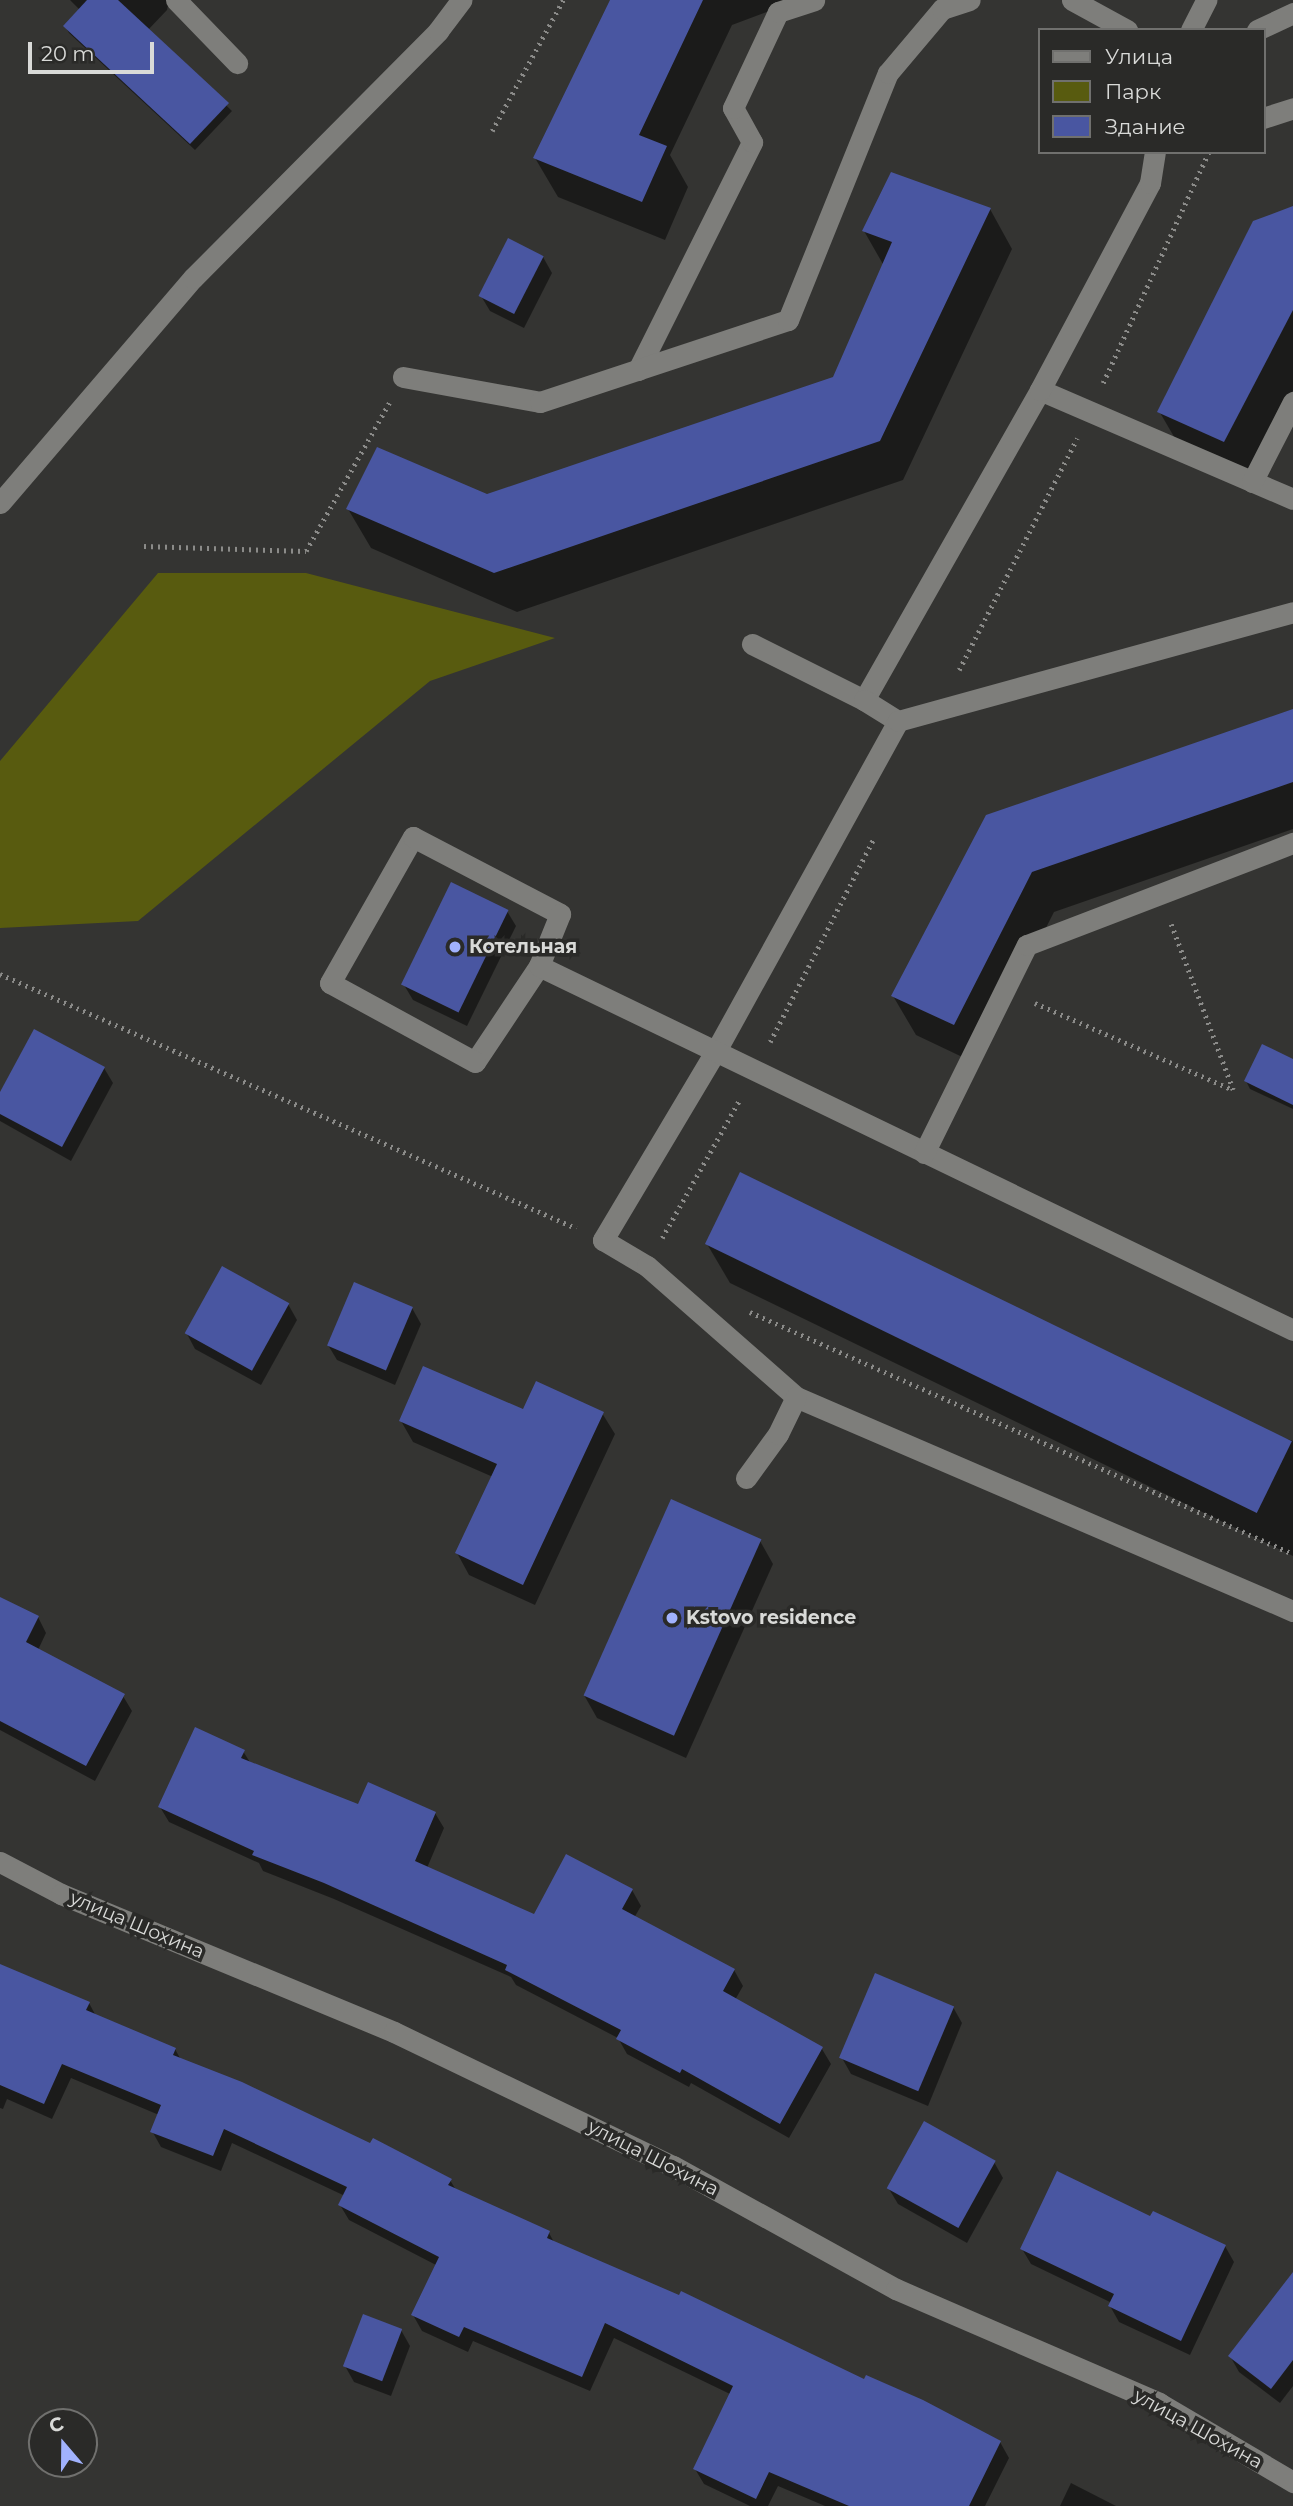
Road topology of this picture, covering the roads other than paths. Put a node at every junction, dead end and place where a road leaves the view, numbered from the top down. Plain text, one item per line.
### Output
1 (176, 0) edge
2 (461, 0) edge
3 (814, 0) edge
4 (970, 0) edge
5 (1072, 0) edge
6 (1206, 0) edge
7 (1293, 13) edge
8 (1123, 28) edge
9 (1192, 28) edge
10 (1261, 28) edge
11 (237, 63) dead end
12 (1293, 108) edge
13 (1265, 117) edge
14 (1156, 154) edge
15 (638, 370) junction
16 (403, 377) road end
17 (1040, 390) junction
18 (1293, 402) edge
19 (1252, 482) junction
20 (1293, 499) edge
21 (0, 503) edge
22 (1293, 612) edge
23 (752, 644) dead end
24 (864, 700) junction
25 (898, 721) junction
26 (1293, 843) edge
27 (539, 966) junction
28 (715, 1052) junction
29 (924, 1153) junction
30 (1292, 1328) edge
31 (796, 1397) junction
32 (746, 1478) dead end
33 (1293, 1611) edge
34 (0, 1862) edge
35 (1293, 2482) edge

1 - 11 street
2 - 21 street
3 - 15 street
4 - 15 street
5 - 8 street
6 - 9 street
7 - 10 street
12 - 13 street
14 - 17 street
15 - 16 street
17 - 19 street
17 - 24 street
18 - 19 street
19 - 20 street
22 - 25 street
23 - 24 street
24 - 25 street
25 - 28 street
26 - 29 street
27 - 27 street
27 - 28 street
28 - 29 street
28 - 31 street
29 - 30 street
31 - 32 street
31 - 33 street
34 - 35 street, улица Шохина

